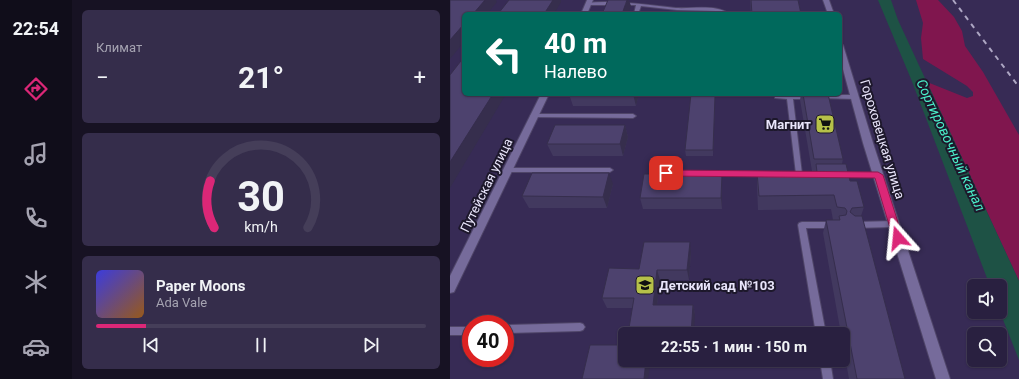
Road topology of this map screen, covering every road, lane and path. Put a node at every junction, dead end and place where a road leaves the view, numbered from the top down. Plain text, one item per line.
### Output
1 (826, 0) edge
2 (589, 2) edge
3 (639, 4) junction
4 (676, 11) edge
5 (585, 12) edge
6 (637, 12) edge
7 (722, 12) edge
8 (830, 12) edge
9 (842, 52) edge
10 (544, 96) edge
11 (777, 97) dead end
12 (790, 97) junction
13 (855, 97) junction
14 (533, 116) junction
15 (633, 116) dead end
16 (508, 170) junction
17 (610, 170) dead end
18 (666, 173) edge
19 (776, 174) edge
20 (791, 174) edge
21 (799, 174) junction
22 (807, 174) edge
23 (831, 175) edge
24 (878, 175) junction
25 (894, 224) junction
26 (837, 225) edge
27 (851, 225) edge
28 (450, 288) edge
29 (580, 327) dead end
30 (820, 327) edge
31 (514, 330) edge
32 (450, 331) edge
33 (462, 331) edge
34 (826, 367) edge
35 (828, 379) edge
36 (943, 379) edge

1 - 8 street
2 - 3 lane
2 - 5 street
3 - 4 lane
3 - 6 lane
4 - 7 lane
9 - 13 street, Гороховецкая улица
10 - 14 street, Путейская улица
11 - 12 lane
12 - 13 lane
12 - 21 lane
13 - 24 street, Гороховецкая улица
14 - 15 lane
14 - 16 street, Путейская улица
16 - 17 lane
16 - 28 street, Путейская улица
18 - 19 lane
20 - 21 lane
21 - 22 lane
23 - 24 lane
24 - 25 street, Гороховецкая улица
25 - 27 lane
25 - 36 street, Гороховецкая улица
26 - 30 lane
29 - 31 lane
32 - 33 lane
34 - 35 lane

